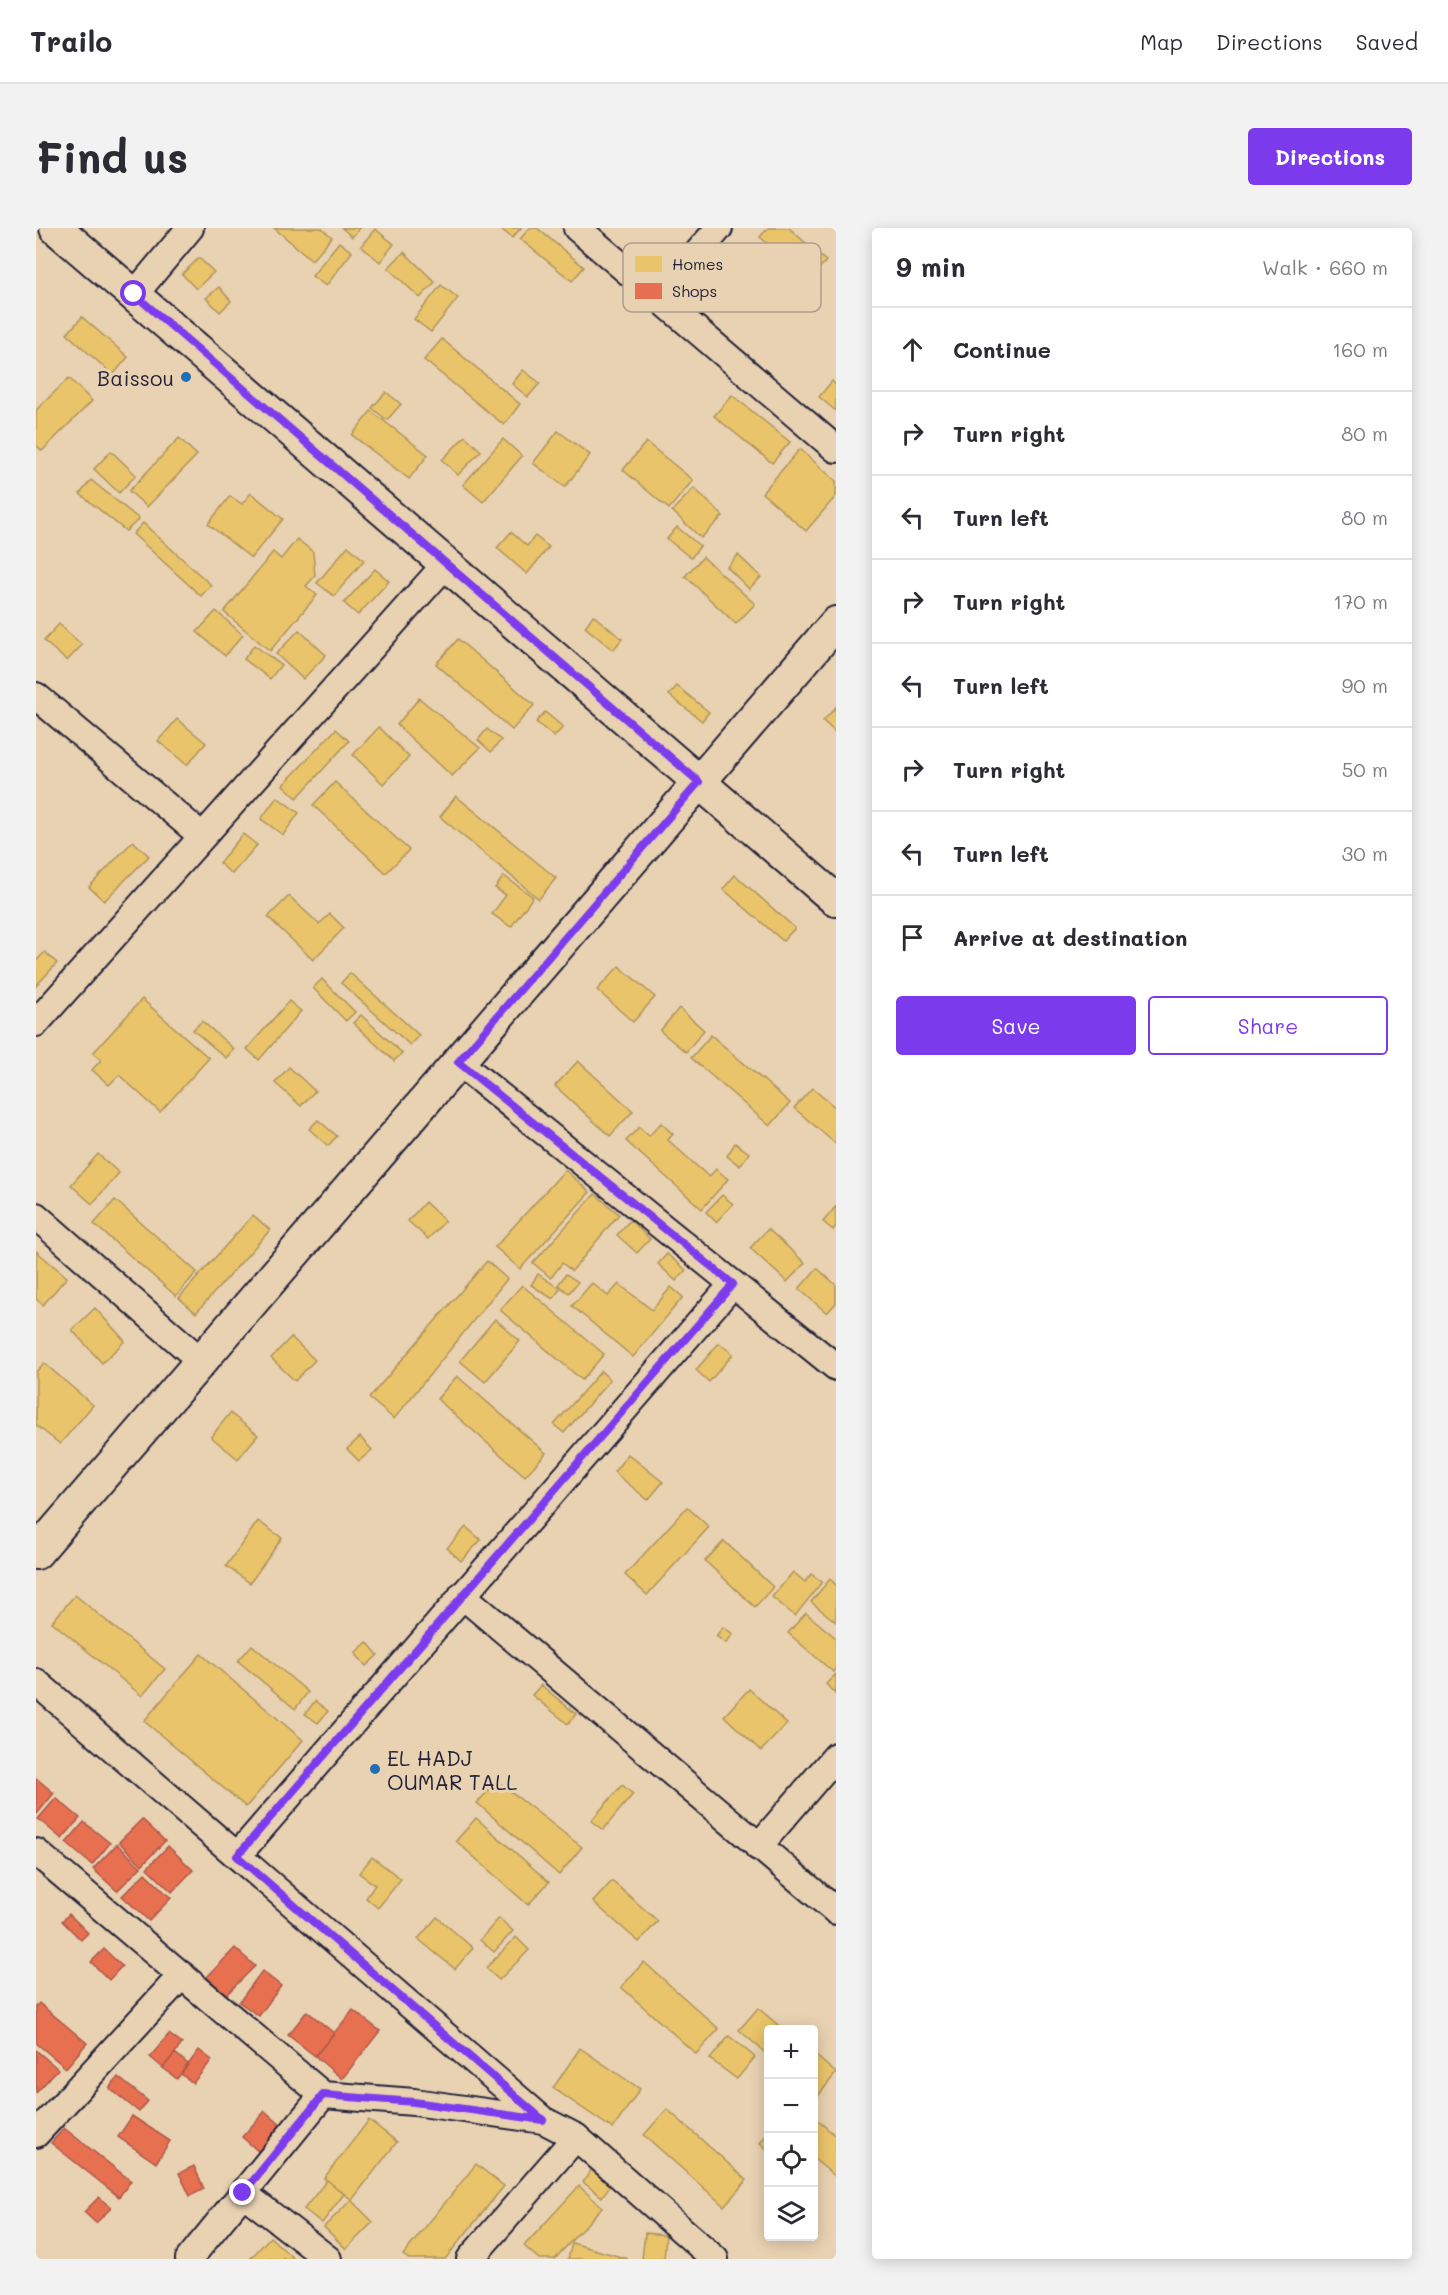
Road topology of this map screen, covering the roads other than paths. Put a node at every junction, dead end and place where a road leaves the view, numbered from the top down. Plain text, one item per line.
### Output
1 (56, 228) edge
2 (190, 228) edge
3 (577, 228) edge
4 (719, 228) edge
5 (706, 243) edge
6 (623, 267) edge
7 (134, 294) junction
8 (675, 312) edge
9 (836, 449) edge
10 (446, 564) junction
11 (836, 623) edge
12 (36, 696) edge
13 (699, 782) junction
14 (202, 836) junction
15 (836, 900) edge
16 (36, 1023) edge
17 (458, 1062) junction
18 (36, 1216) edge
19 (733, 1284) junction
20 (201, 1361) junction
21 (836, 1367) edge
22 (36, 1553) edge
23 (462, 1595) junction
24 (36, 1682) edge
25 (836, 1756) edge
26 (758, 1847) junction
27 (36, 1852) edge
28 (237, 1856) junction
29 (836, 1911) edge
30 (182, 1975) junction
31 (323, 2095) junction
32 (543, 2120) junction
33 (36, 2134) edge
34 (576, 2137) junction
35 (243, 2193) junction
36 (189, 2259) edge
37 (328, 2259) edge
38 (470, 2259) edge
39 (715, 2259) edge

1 - 7 street
2 - 7 street
3 - 6 street
4 - 5 street
7 - 10 street
8 - 9 street
10 - 13 street
10 - 14 street
11 - 13 street
12 - 14 street
13 - 15 street
13 - 17 street
14 - 16 street
17 - 19 street
17 - 20 street
18 - 20 street
19 - 21 street
19 - 23 street
20 - 22 street
23 - 26 street
23 - 28 street
24 - 28 street
25 - 26 street
26 - 29 street
27 - 30 street
28 - 32 street
30 - 31 street
30 - 33 street
31 - 32 street
31 - 35 street
32 - 34 street
34 - 38 street
34 - 39 street
35 - 36 street
35 - 37 street

